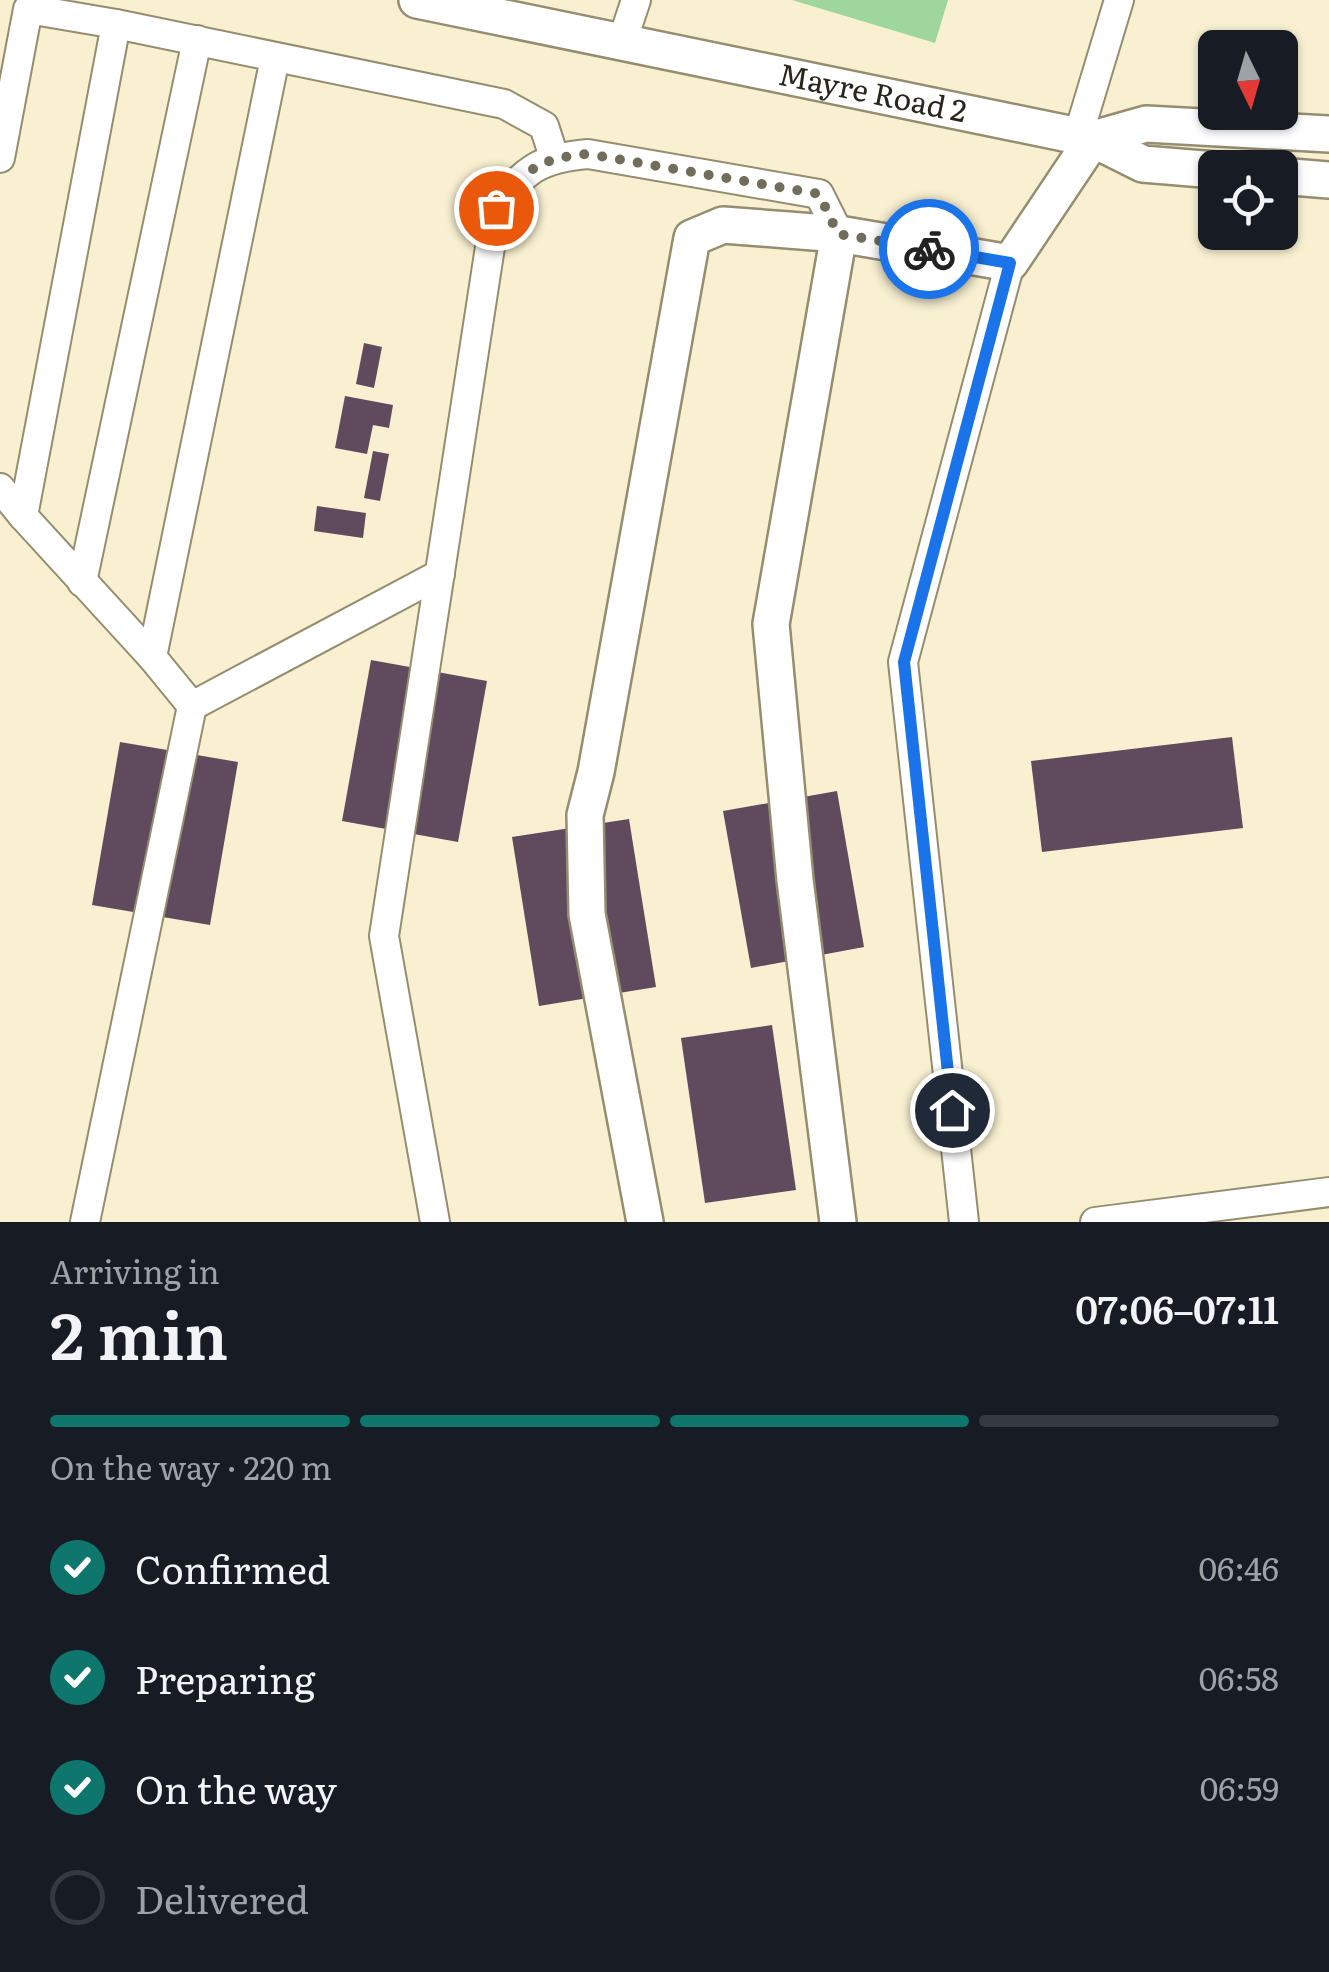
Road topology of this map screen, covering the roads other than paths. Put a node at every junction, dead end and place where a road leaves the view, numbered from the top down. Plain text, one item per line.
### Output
1 (418, 0) edge
2 (636, 0) edge
3 (1119, 0) edge
4 (116, 24) junction
5 (197, 40) junction
6 (622, 42) junction
7 (275, 58) junction
8 (1329, 134) edge
9 (1085, 137) junction
10 (554, 157) junction
11 (0, 158) edge
12 (1198, 169) edge
13 (1298, 177) edge
14 (1329, 180) edge
15 (838, 234) junction
16 (1010, 263) junction
17 (0, 488) edge
18 (24, 516) junction
19 (440, 574) junction
20 (82, 582) junction
21 (152, 657) junction
22 (192, 706) junction
23 (1329, 1192) edge
24 (85, 1222) edge
25 (435, 1222) edge
26 (645, 1222) edge
27 (838, 1222) edge
28 (964, 1222) edge
29 (1095, 1222) edge

1 - 6 main road, Mayre Road 2
2 - 6 street
3 - 9 street
4 - 5 street
4 - 11 street
4 - 18 street
5 - 7 street
5 - 20 street
6 - 9 main road, Mayre Road 2
7 - 10 street
7 - 21 street
8 - 9 main road, Mayre Road 2
9 - 12 main road
9 - 16 main road
10 - 15 street
10 - 19 street
13 - 14 main road
15 - 16 main road
15 - 26 main road
15 - 27 main road
16 - 28 street
17 - 18 street
18 - 20 street
19 - 22 street
19 - 25 street
20 - 21 street
21 - 22 street
22 - 24 street
23 - 29 street

